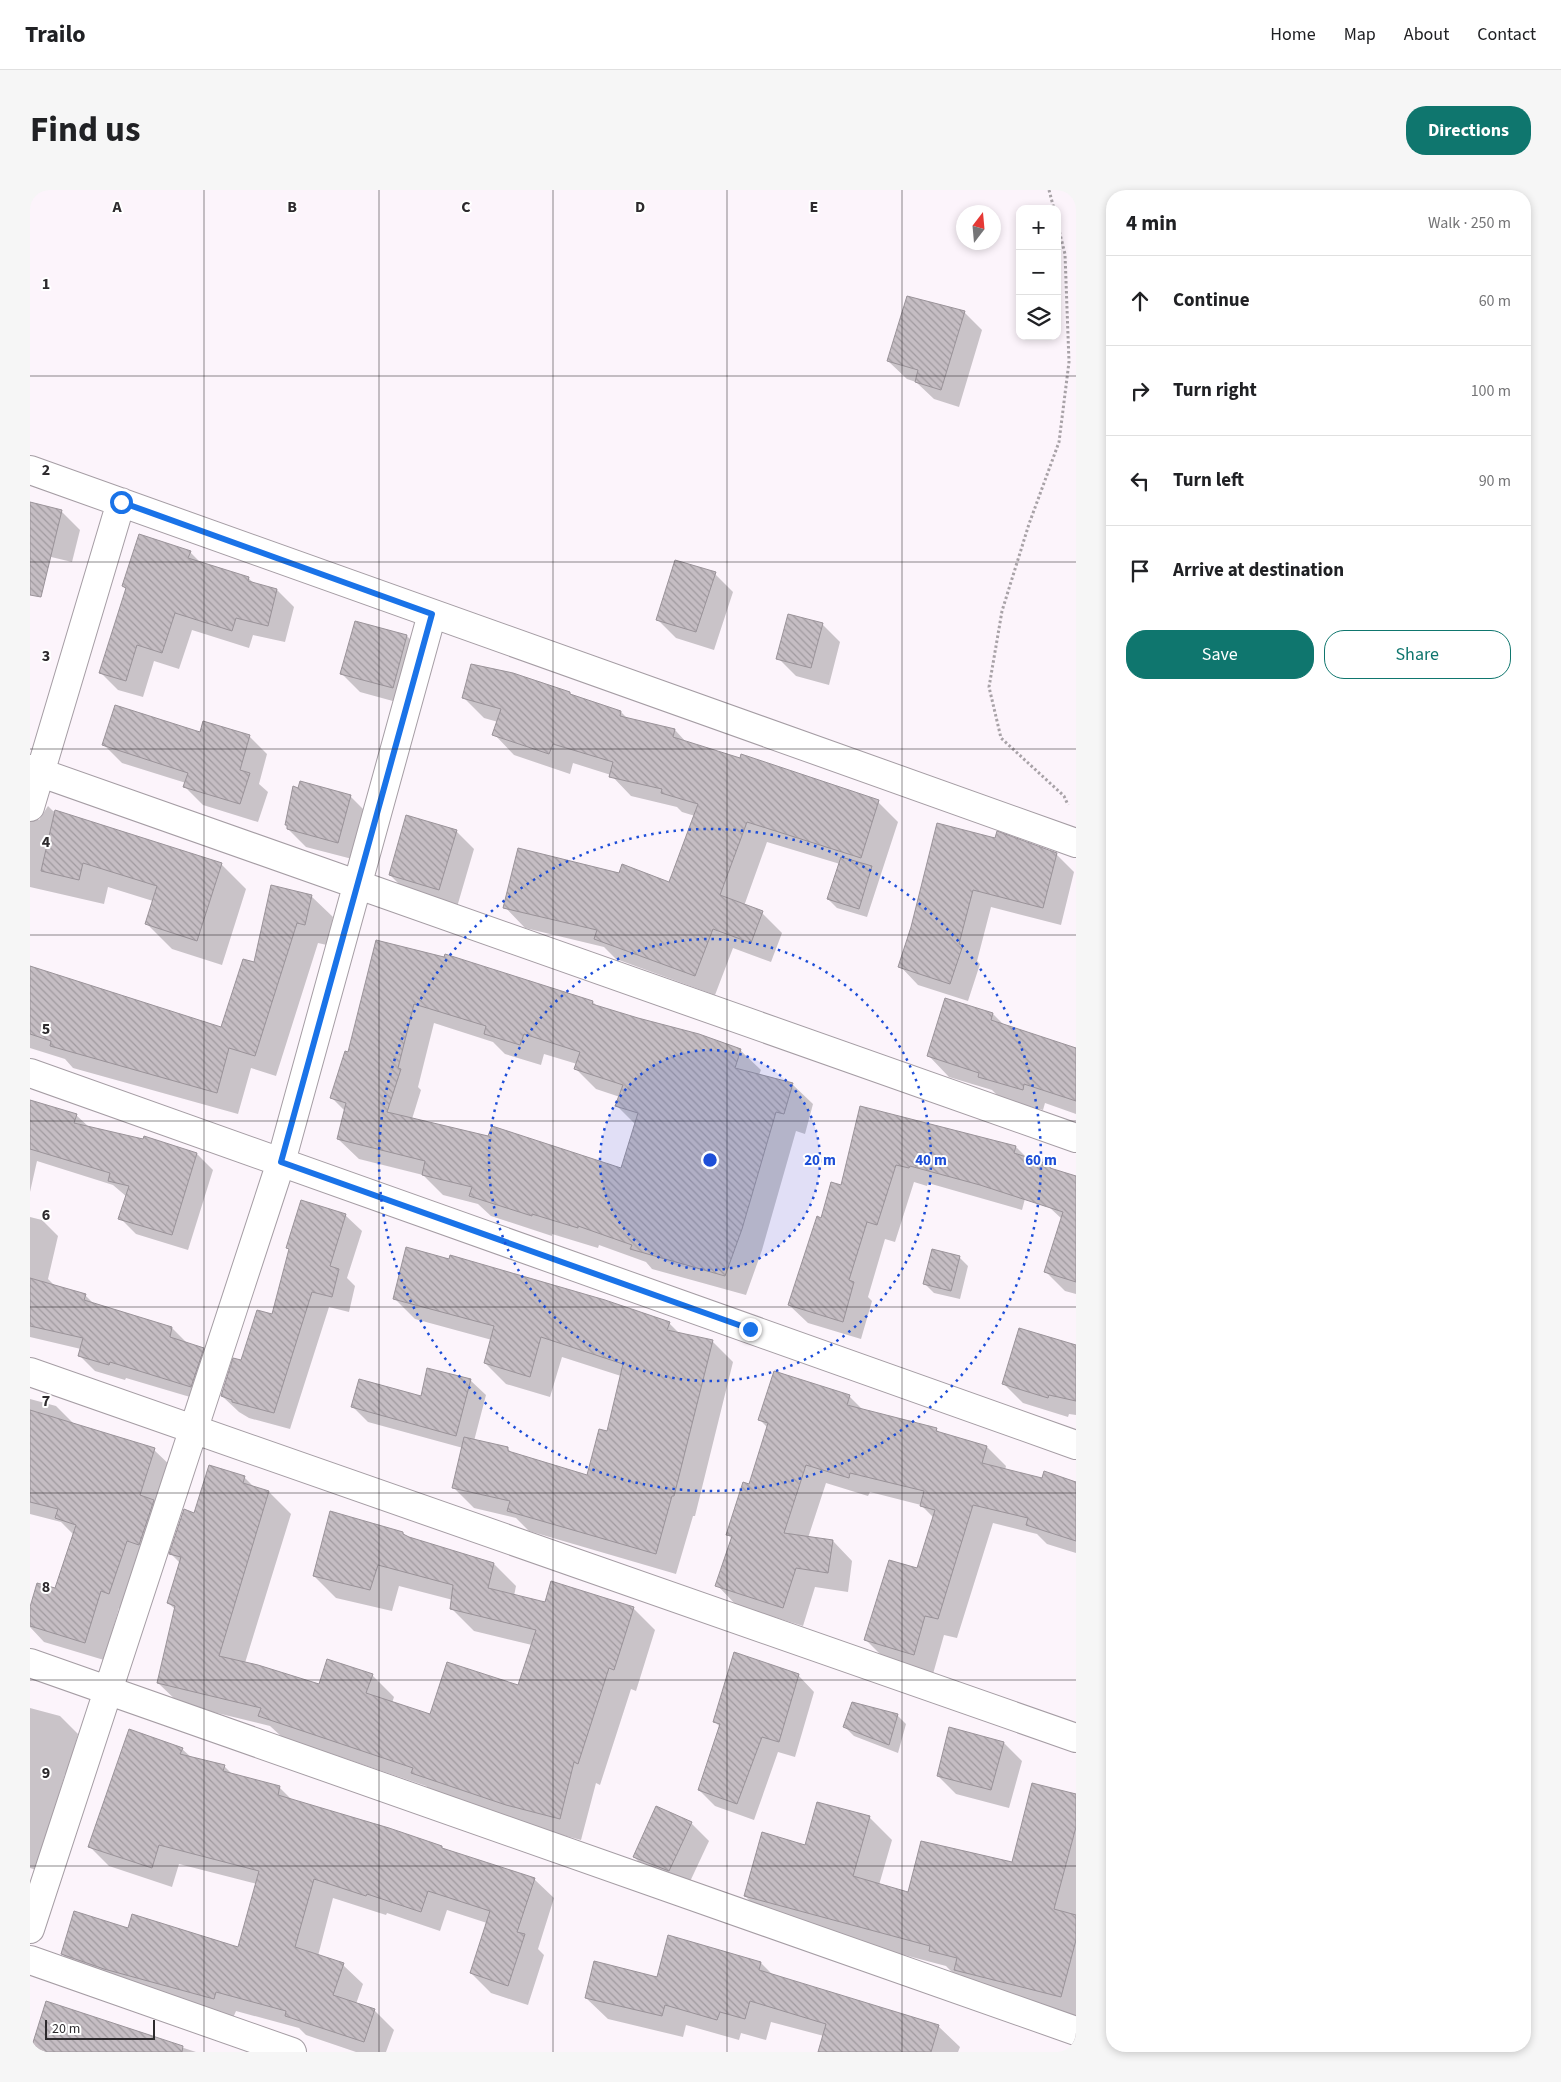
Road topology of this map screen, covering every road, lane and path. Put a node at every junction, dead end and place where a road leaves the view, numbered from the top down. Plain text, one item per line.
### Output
1 (1049, 190) edge
2 (1053, 205) edge
3 (1061, 238) edge
4 (30, 470) edge
5 (121, 502) junction
6 (432, 614) junction
7 (35, 771) edge
8 (30, 807) edge
9 (1072, 814) dead end
10 (1076, 843) edge
11 (357, 885) junction
12 (30, 1073) edge
13 (1076, 1138) edge
14 (281, 1162) junction
15 (30, 1372) edge
16 (193, 1429) junction
17 (1076, 1445) edge
18 (30, 1663) edge
19 (108, 1690) junction
20 (1076, 1738) edge
21 (30, 1929) edge
22 (30, 1960) edge
23 (1073, 2035) edge
24 (292, 2052) edge

1 - 2 path
3 - 9 path
4 - 5 street
5 - 6 street
5 - 7 street
6 - 10 street
6 - 11 street
7 - 8 street
7 - 11 street
11 - 13 street
11 - 14 street
12 - 14 street
14 - 16 street
14 - 17 street
15 - 16 street
16 - 19 street
16 - 20 street
18 - 19 street
19 - 21 street
19 - 23 street
22 - 24 street

